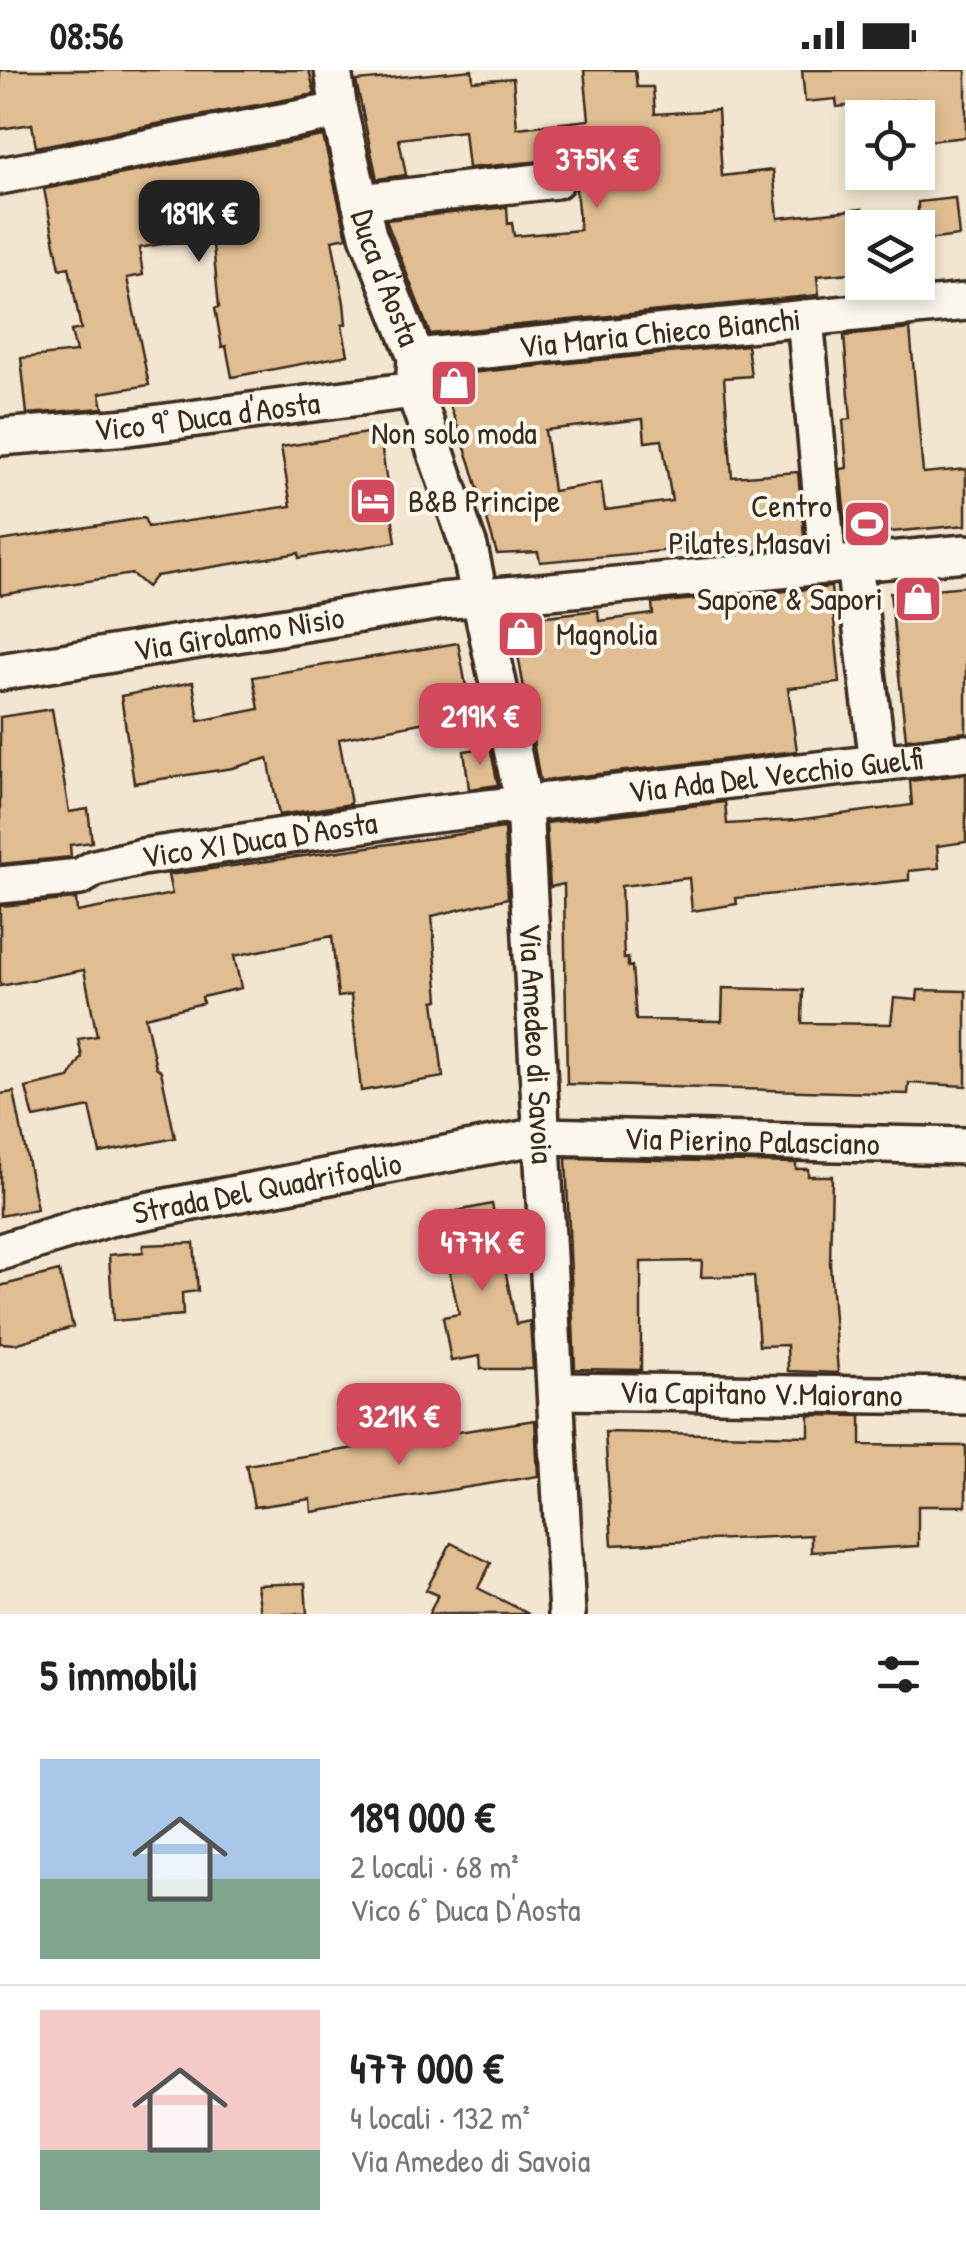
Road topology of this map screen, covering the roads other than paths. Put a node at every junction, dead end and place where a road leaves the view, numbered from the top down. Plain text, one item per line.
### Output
1 (333, 70) edge
2 (339, 111) junction
3 (0, 176) edge
4 (556, 180) dead end
5 (360, 202) junction
6 (966, 302) edge
7 (805, 318) junction
8 (415, 374) junction
9 (0, 437) edge
10 (966, 552) edge
11 (841, 565) junction
12 (482, 598) junction
13 (0, 672) edge
14 (966, 753) edge
15 (878, 764) junction
16 (524, 805) junction
17 (0, 884) edge
18 (540, 1136) junction
19 (966, 1146) edge
20 (0, 1252) edge
21 (556, 1391) junction
22 (966, 1396) edge
23 (567, 1614) edge

1 - 2 street, Duca d'Aosta
2 - 3 street
2 - 5 street, Duca d'Aosta
4 - 5 street
5 - 8 street, Duca d'Aosta
6 - 7 street, Via Maria Chieco Bianchi
7 - 8 street, Via Maria Chieco Bianchi
7 - 11 street
8 - 9 street, Vico 9° Duca d'Aosta
8 - 12 street, Duca d'Aosta
10 - 11 street, Via Girolamo Nisio
11 - 12 street, Via Girolamo Nisio
11 - 15 street
12 - 13 street, Via Girolamo Nisio
12 - 16 street, Via Amedeo di Savoia
14 - 15 street, Via Ada Del Vecchio Guelfi
15 - 16 street, Via Ada Del Vecchio Guelfi
16 - 17 street, Vico XI Duca D'Aosta
16 - 18 street, Via Amedeo di Savoia
18 - 19 street, Via Pierino Palasciano
18 - 20 street, Strada Del Quadrifoglio
18 - 21 street, Via Amedeo di Savoia
21 - 22 street, Via Capitano V.Maiorano
21 - 23 street, Via Amedeo di Savoia

